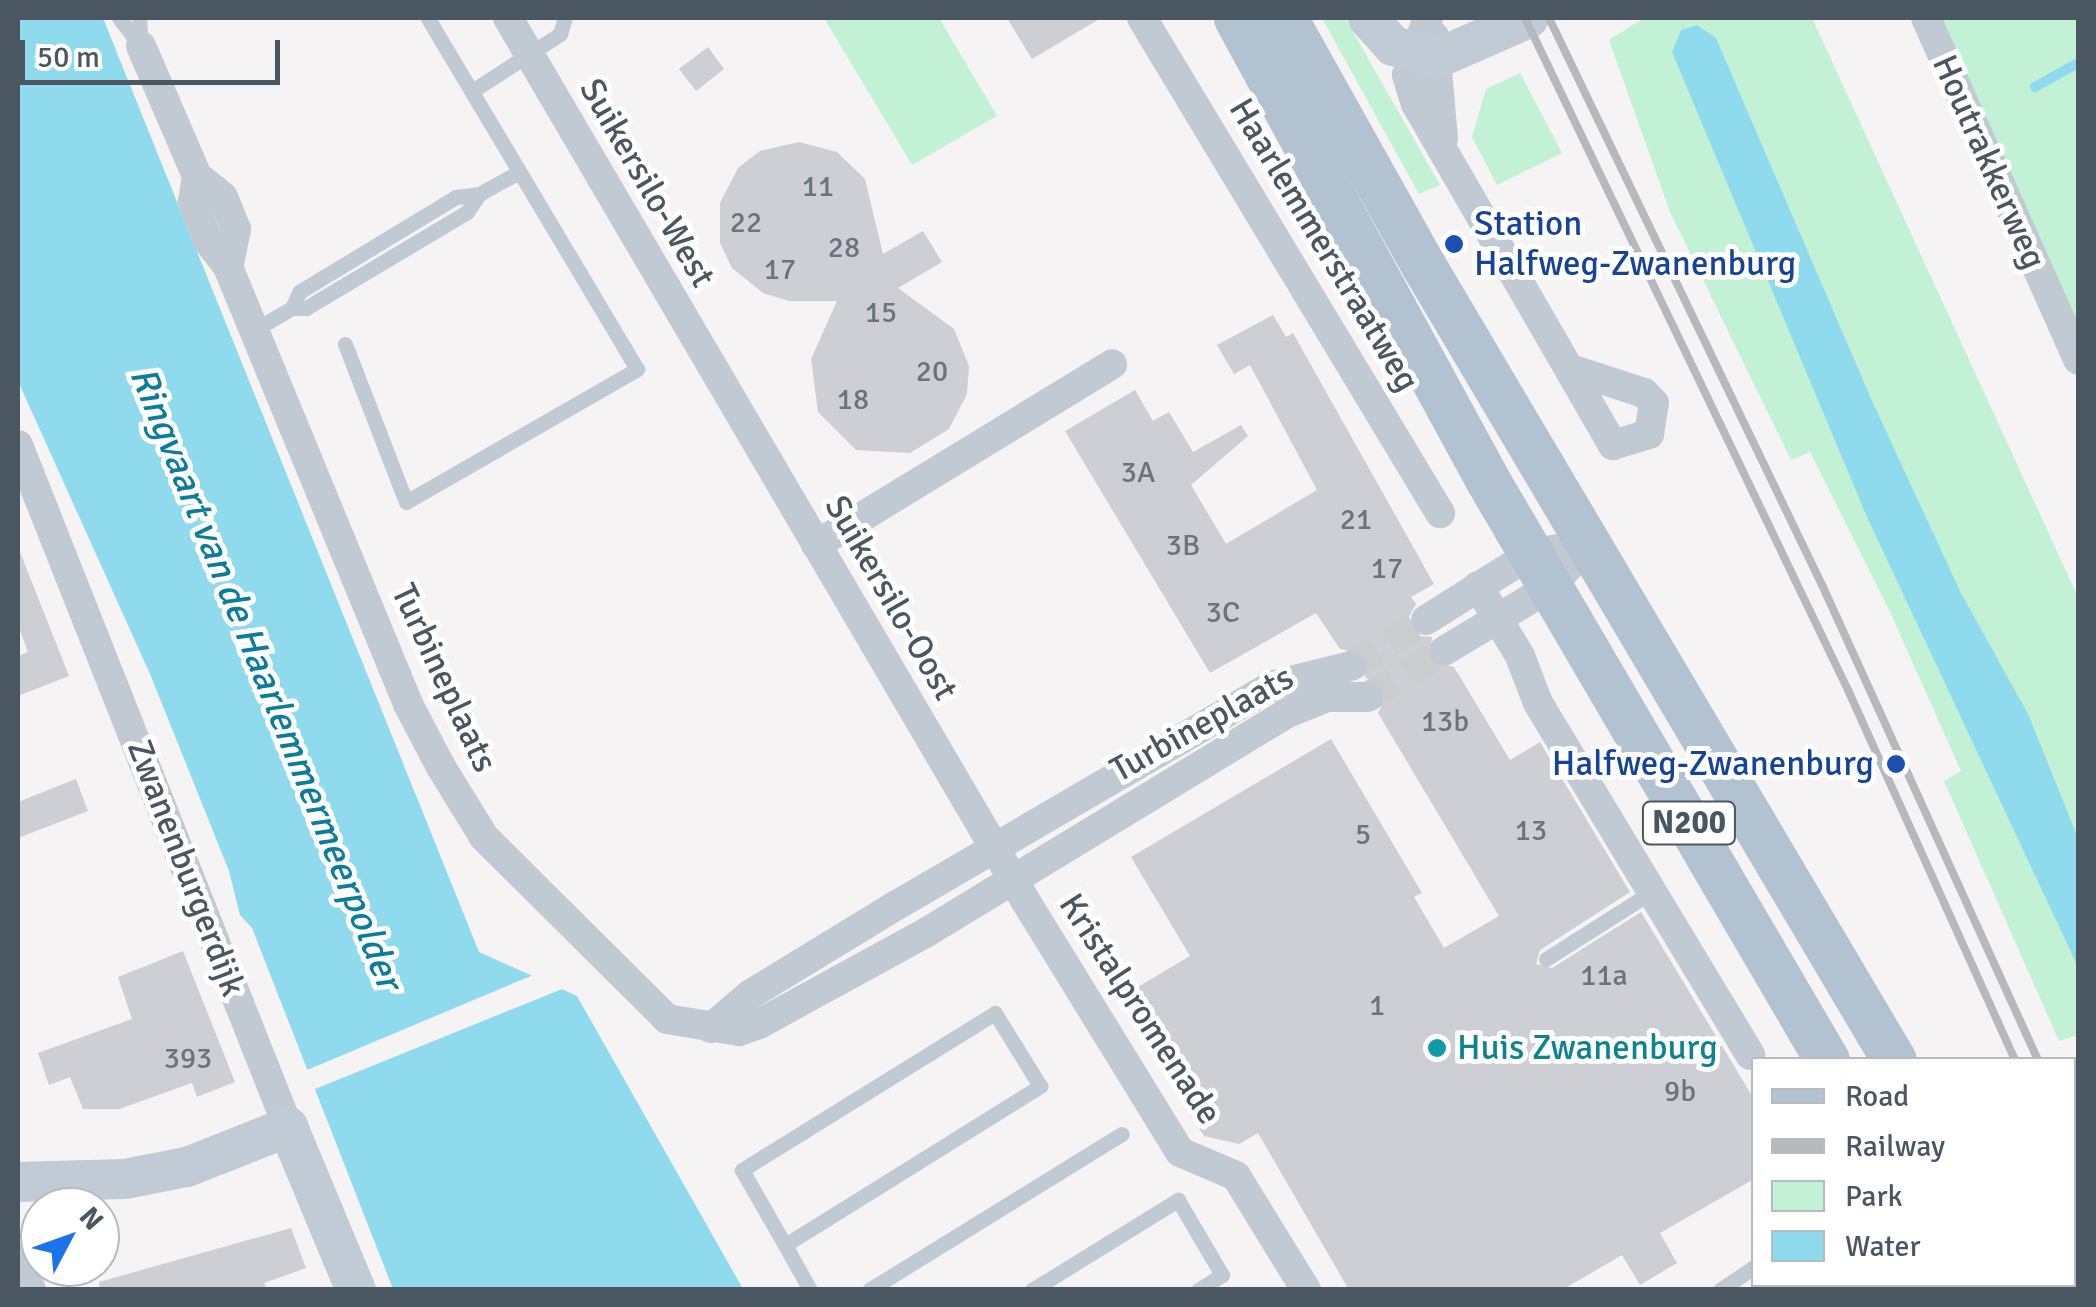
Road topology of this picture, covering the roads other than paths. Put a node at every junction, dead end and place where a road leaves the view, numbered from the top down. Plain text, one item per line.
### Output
1 (118, 18) edge
2 (428, 18) edge
3 (508, 18) edge
4 (565, 18) edge
5 (1142, 18) edge
6 (1236, 18) edge
7 (1285, 18) edge
8 (1368, 18) edge
9 (1430, 18) edge
10 (1529, 18) edge
11 (1926, 18) edge
12 (140, 32) edge
13 (529, 56) junction
14 (1425, 56) junction
15 (472, 91) junction
16 (520, 172) junction
17 (254, 330) junction
18 (345, 344) dead end
19 (2078, 360) edge
20 (1112, 364) dead end
21 (1574, 370) junction
22 (723, 385) joint
23 (18, 445) edge
24 (1440, 513) dead end
25 (1590, 543) junction
26 (816, 544) junction
27 (1540, 570) junction
28 (1478, 586) junction
29 (1497, 619) junction
30 (1426, 620) tunnel mouth
31 (1444, 652) tunnel mouth
32 (1351, 666) tunnel mouth
33 (1368, 697) tunnel mouth
34 (994, 848) junction
35 (1018, 889) junction
36 (1652, 891) junction
37 (1546, 959) dead end
38 (711, 1028) junction
39 (1750, 1055) dead end
40 (1826, 1057) edge
41 (1892, 1057) edge
42 (288, 1128) junction
43 (1122, 1134) dead end
44 (18, 1182) edge
45 (784, 1245) junction
46 (18, 1259) edge
47 (1751, 1269) edge
48 (1222, 1275) junction
49 (31, 1290) edge
50 (356, 1290) edge
51 (810, 1290) edge
52 (869, 1290) edge
53 (1032, 1290) edge
54 (1198, 1290) edge
55 (1231, 1290) edge
56 (1306, 1290) edge
57 (1720, 1290) edge

1 - 12 lane
2 - 15 lane
3 - 13 street, Suikersilo-West
4 - 13 lane
5 - 24 street, Haarlemmerstraatweg
6 - 27 main road, N200
7 - 25 main road, N200
8 - 14 street
9 - 14 street
10 - 14 street
11 - 19 street, Houtrakkerweg
12 - 17 street, Turbineplaats
13 - 15 lane
13 - 22 street, Suikersilo-West
14 - 21 street
15 - 16 lane
16 - 17 lane
16 - 18 lane
17 - 38 street, Turbineplaats
20 - 26 street
21 - 21 street
22 - 26 street, Suikersilo-Oost
23 - 42 street, Zwanenburgerdijk
25 - 27 street
25 - 41 main road, N200
26 - 34 street, Suikersilo-Oost
27 - 28 street
27 - 29 street
27 - 40 main road, N200
28 - 29 street
28 - 30 street
29 - 31 street
29 - 36 street
32 - 34 street, Turbineplaats
33 - 35 street, Turbineplaats
34 - 35 street, Suikersilo-Oost
34 - 38 street, Turbineplaats
35 - 38 street, Turbineplaats
35 - 56 street, Kristalpromenade
36 - 37 lane
36 - 39 street
42 - 44 street
42 - 50 street, Zwanenburgerdijk
43 - 52 lane
45 - 45 lane
45 - 51 lane
46 - 49 street
47 - 57 lane
48 - 53 lane
48 - 54 lane
48 - 55 lane

